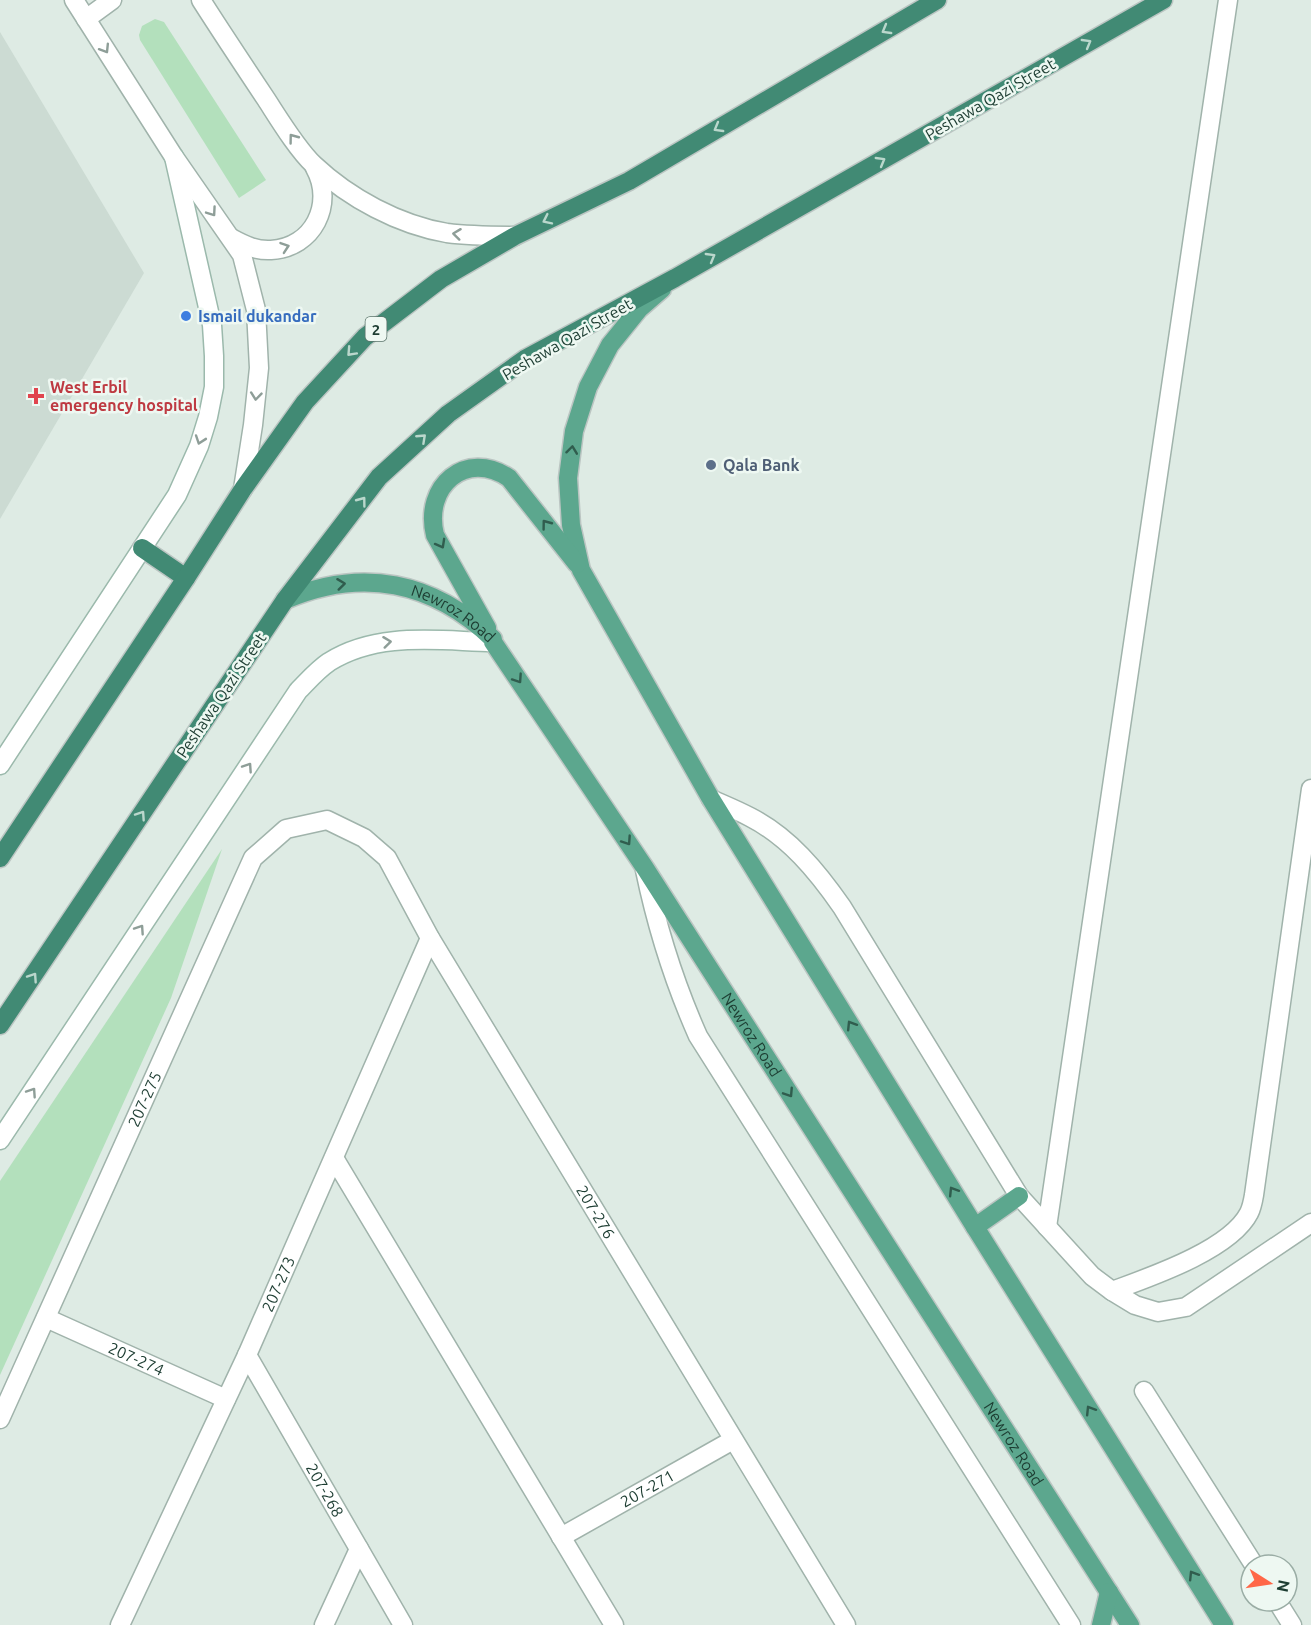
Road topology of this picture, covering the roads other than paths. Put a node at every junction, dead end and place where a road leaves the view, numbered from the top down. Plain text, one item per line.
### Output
1 (74, 0) edge
2 (112, 0) edge
3 (201, 0) edge
4 (937, 0) edge
5 (1163, 0) edge
6 (1228, 0) edge
7 (86, 19) junction
8 (174, 157) junction
9 (313, 165) junction
10 (515, 236) junction
11 (230, 237) junction
12 (675, 278) junction
13 (243, 489) junction
14 (142, 548) junction
15 (581, 570) junction
16 (186, 578) junction
17 (285, 600) junction
18 (493, 640) junction
19 (0, 765) edge
20 (1311, 789) edge
21 (711, 800) junction
22 (327, 820) joint
23 (0, 858) edge
24 (645, 868) junction
25 (430, 938) junction
26 (0, 1025) edge
27 (0, 1140) edge
28 (334, 1158) junction
29 (1019, 1196) junction
30 (1311, 1223) edge
31 (975, 1227) junction
32 (1047, 1227) junction
33 (1112, 1291) junction
34 (46, 1318) junction
35 (247, 1354) junction
36 (1144, 1391) dead end
37 (226, 1399) junction
38 (0, 1419) edge
39 (733, 1440) junction
40 (561, 1537) junction
41 (359, 1549) junction
42 (1246, 1553) edge
43 (1109, 1592) junction
44 (120, 1625) edge
45 (324, 1625) edge
46 (403, 1625) edge
47 (614, 1625) edge
48 (846, 1625) edge
49 (1071, 1625) edge
50 (1101, 1625) edge
51 (1130, 1625) edge
52 (1224, 1625) edge

1 - 7 street
2 - 7 street
9 -> 3 street
4 -> 10 highway, 2
12 -> 5 highway, Peshawa Qazi Street
6 - 32 street
7 -> 8 street
8 -> 11 street
8 -> 14 street
10 -> 9 street
11 -> 9 street
10 -> 13 highway, 2
11 -> 13 street
15 -> 12 main road
17 -> 12 highway, Peshawa Qazi Street
13 - 16 highway, 2
14 - 16 highway
14 - 19 street
15 -> 18 main road
15 - 21 main road
16 - 23 highway, 2
17 -> 18 main road, Newroz Road
26 -> 17 highway, Peshawa Qazi Street
18 -> 24 main road, Newroz Road
27 -> 18 street
20 - 33 street
21 - 29 street
31 -> 21 main road
22 - 25 street, 207-276
22 - 34 street, 207-275
24 -> 43 main road, Newroz Road
24 - 49 street
25 - 28 street, 207-273
25 - 39 street, 207-276
28 - 35 street, 207-273
28 - 40 street
29 - 31 main road
29 - 32 street
30 - 33 street
52 -> 31 main road
32 - 33 street
34 - 37 street, 207-274
34 - 38 street, 207-275
35 - 37 street, 207-273
35 - 41 street, 207-268
36 - 42 street
37 - 44 street, 207-273
39 - 40 street, 207-271
39 - 48 street, 207-276
40 - 47 street
41 - 45 street
41 - 46 street, 207-268
43 - 50 main road
43 - 51 main road, Newroz Road

